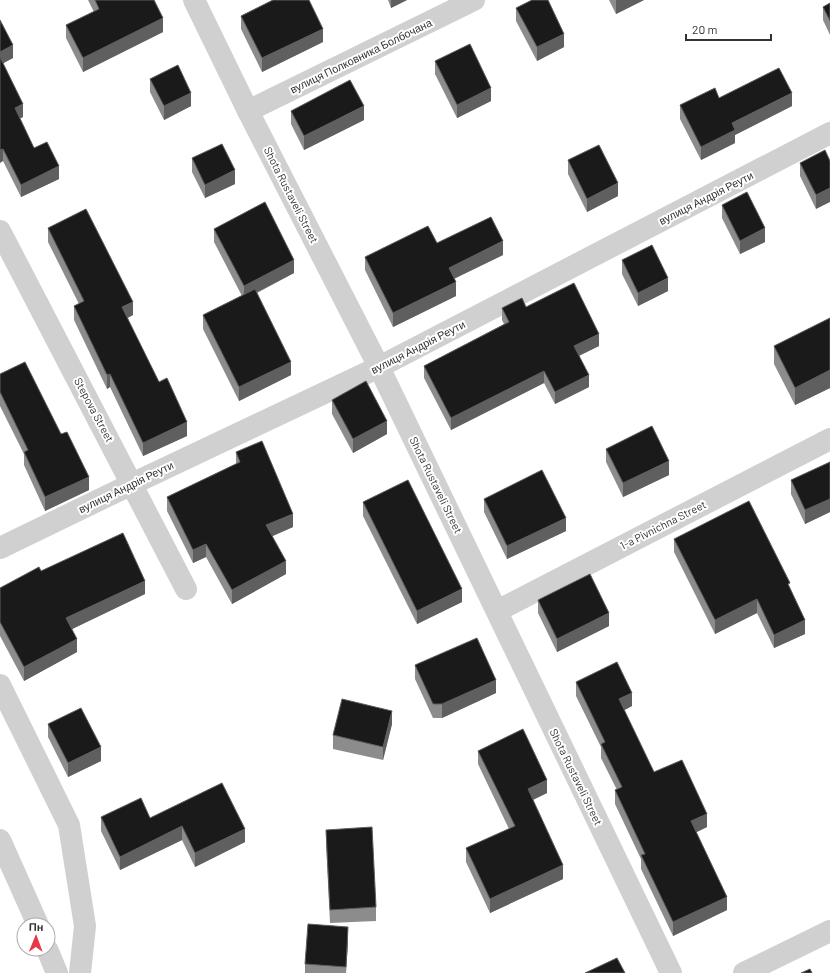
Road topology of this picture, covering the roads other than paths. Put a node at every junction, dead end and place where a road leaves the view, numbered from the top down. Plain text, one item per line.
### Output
1 (194, 0) edge
2 (474, 0) edge
3 (248, 111) junction
4 (830, 133) edge
5 (0, 231) edge
6 (379, 367) junction
7 (830, 439) edge
8 (132, 484) junction
9 (0, 548) edge
10 (186, 589) dead end
11 (497, 611) junction
12 (0, 685) edge
13 (0, 840) edge
14 (34, 917) edge
15 (830, 931) edge
16 (50, 957) edge
17 (57, 973) edge
18 (80, 973) edge
19 (671, 973) edge
20 (744, 973) edge

1 - 3 street, Shota Rustaveli Street
2 - 3 street, вулиця Полковника Болбочана
3 - 6 street, Shota Rustaveli Street
4 - 6 street, вулиця Андрія Реути
5 - 8 street, Stepova Street
6 - 8 street, вулиця Андрія Реути
6 - 11 street, Shota Rustaveli Street
7 - 11 street, 1-a Pivnichna Street
8 - 9 street, вулиця Андрія Реути
8 - 10 street, Stepova Street
11 - 19 street, Shota Rustaveli Street
12 - 18 street
13 - 14 street
15 - 20 street
16 - 17 street

